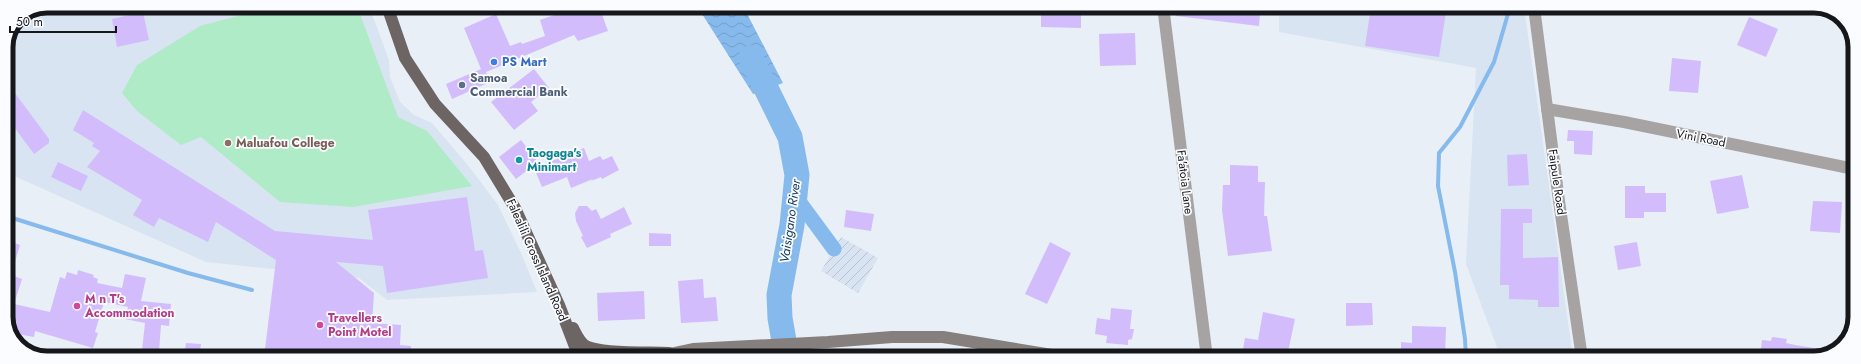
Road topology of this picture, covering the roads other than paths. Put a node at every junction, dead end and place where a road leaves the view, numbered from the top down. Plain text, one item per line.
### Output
1 (389, 13) edge
2 (1165, 13) edge
3 (1535, 13) edge
4 (1547, 109) junction
5 (1848, 168) edge
6 (559, 305) junction
7 (575, 351) edge
8 (626, 351) edge
9 (681, 351) edge
10 (1028, 351) edge
11 (1206, 351) edge
12 (1581, 351) edge

1 - 6 main road, Falealili Cross Island Road
2 - 11 street, Fa'atoia Lane
3 - 4 street, Faipule Road
4 - 5 street, Vini Road
4 - 12 street, Faipule Road
6 - 7 main road, Falealili Cross Island Road
6 - 8 main road
9 - 10 main road

